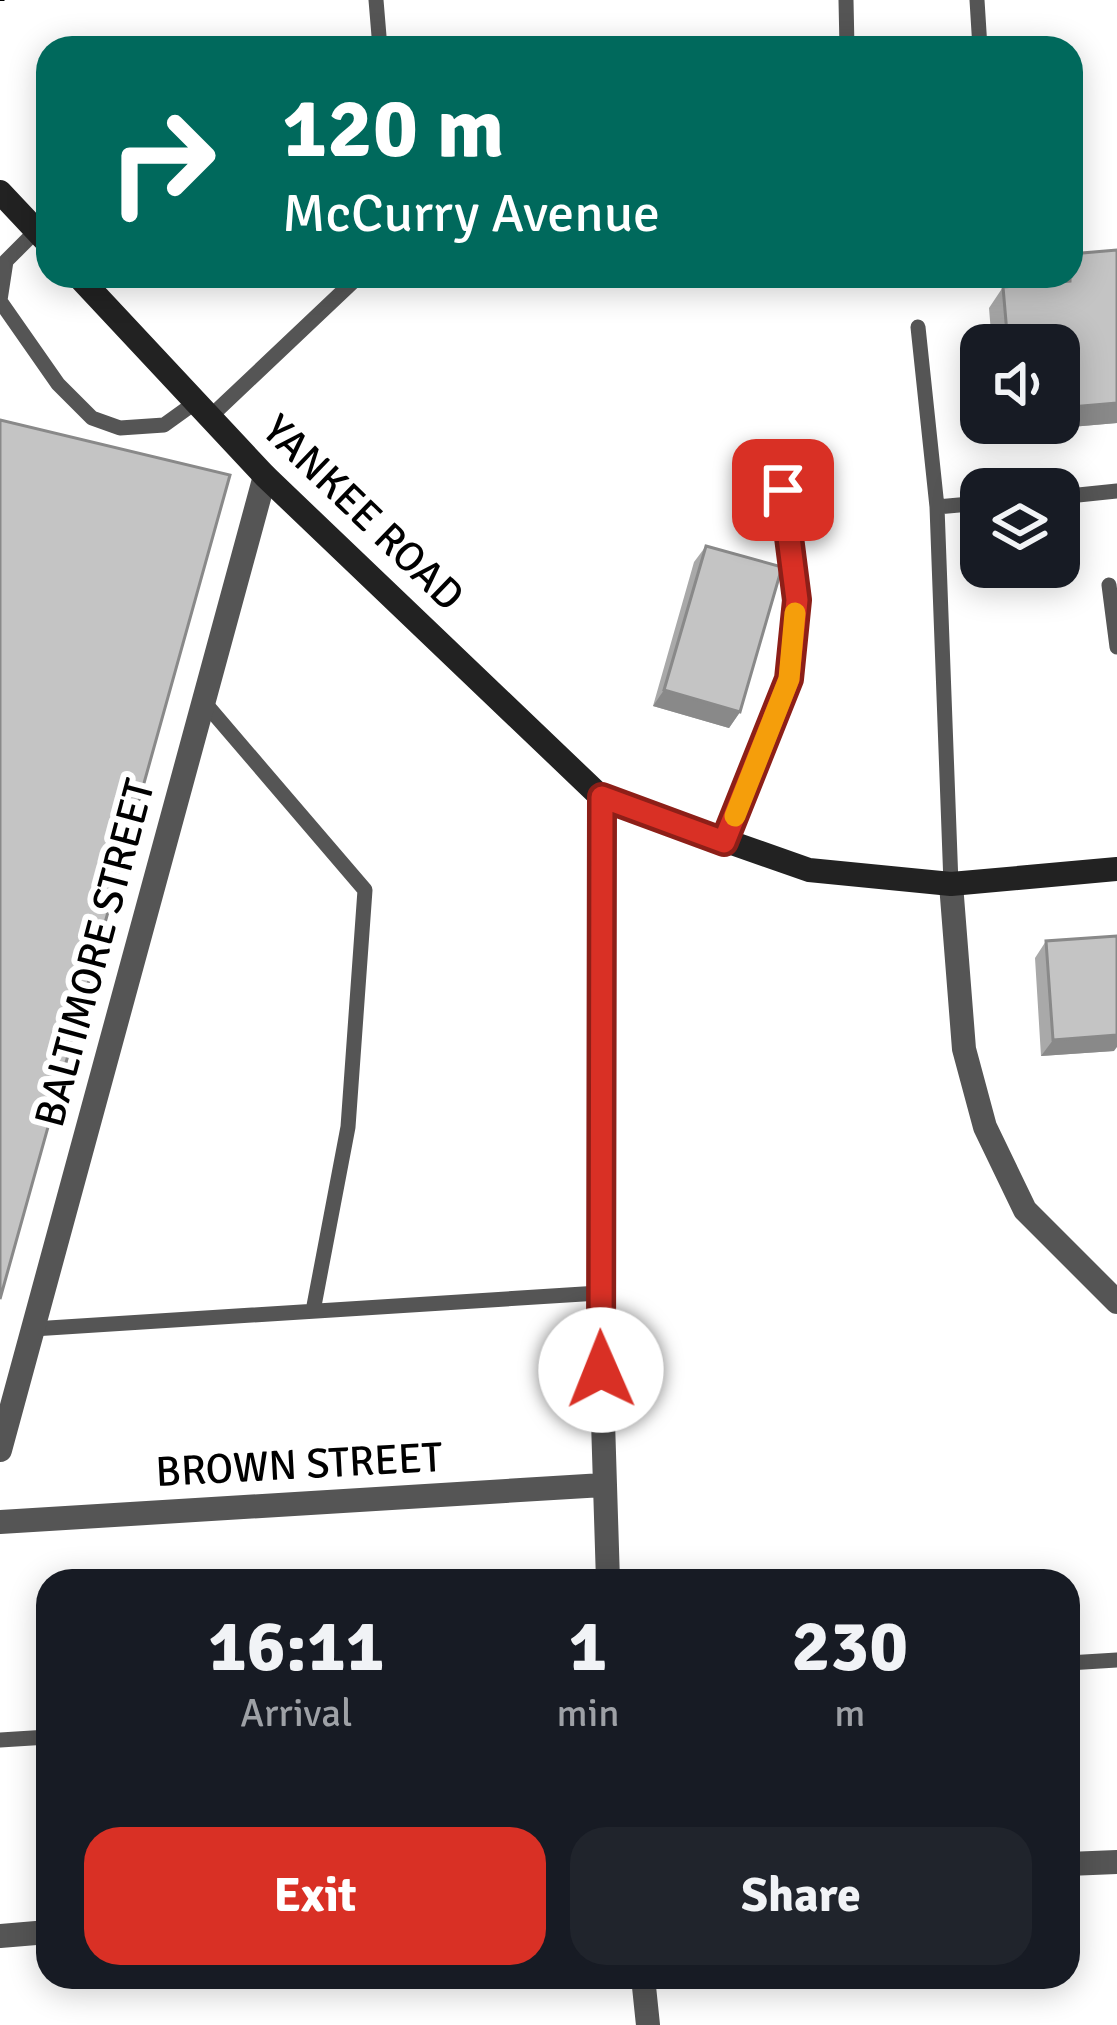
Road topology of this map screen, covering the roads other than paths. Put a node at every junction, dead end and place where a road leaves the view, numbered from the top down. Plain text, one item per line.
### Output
1 (376, 0) edge
2 (846, 0) edge
3 (977, 0) edge
4 (379, 36) edge
5 (847, 36) edge
6 (979, 36) edge
7 (0, 192) edge
8 (36, 231) edge
9 (36, 241) edge
10 (89, 288) edge
11 (345, 288) edge
12 (0, 300) edge
13 (918, 327) dead end
14 (203, 410) junction
15 (778, 453) dead end
16 (265, 476) junction
17 (1117, 491) edge
18 (1080, 494) edge
19 (960, 505) edge
20 (937, 507) junction
21 (1109, 585) dead end
22 (1117, 647) edge
23 (203, 702) junction
24 (602, 797) junction
25 (724, 842) junction
26 (1117, 869) edge
27 (951, 884) junction
28 (599, 1293) junction
29 (1117, 1302) edge
30 (314, 1311) junction
31 (33, 1329) junction
32 (0, 1450) edge
33 (604, 1485) junction
34 (0, 1522) edge
35 (608, 1569) edge
36 (1117, 1660) edge
37 (1080, 1663) edge
38 (36, 1738) edge
39 (0, 1740) edge
40 (1117, 1862) edge
41 (1080, 1864) edge
42 (36, 1933) edge
43 (0, 1936) edge
44 (644, 1989) edge
45 (648, 2025) edge

1 - 4 lane
2 - 5 lane
3 - 6 lane
7 - 8 street
9 - 12 lane
10 - 14 street, YANKEE ROAD
11 - 14 lane
12 - 14 lane
13 - 20 lane
14 - 16 street, YANKEE ROAD
15 - 25 lane
16 - 23 street, BALTIMORE STREET
16 - 24 street, YANKEE ROAD
17 - 18 lane
19 - 20 lane
20 - 27 lane
21 - 22 lane
23 - 30 lane
23 - 31 street, BALTIMORE STREET
24 - 25 street
24 - 28 street
25 - 27 street
26 - 27 street
27 - 29 street
28 - 30 lane
28 - 33 street
30 - 31 lane
31 - 32 street, BALTIMORE STREET
33 - 34 street, BROWN STREET
33 - 35 street
36 - 37 lane
38 - 39 lane
40 - 41 street
42 - 43 street
44 - 45 street

